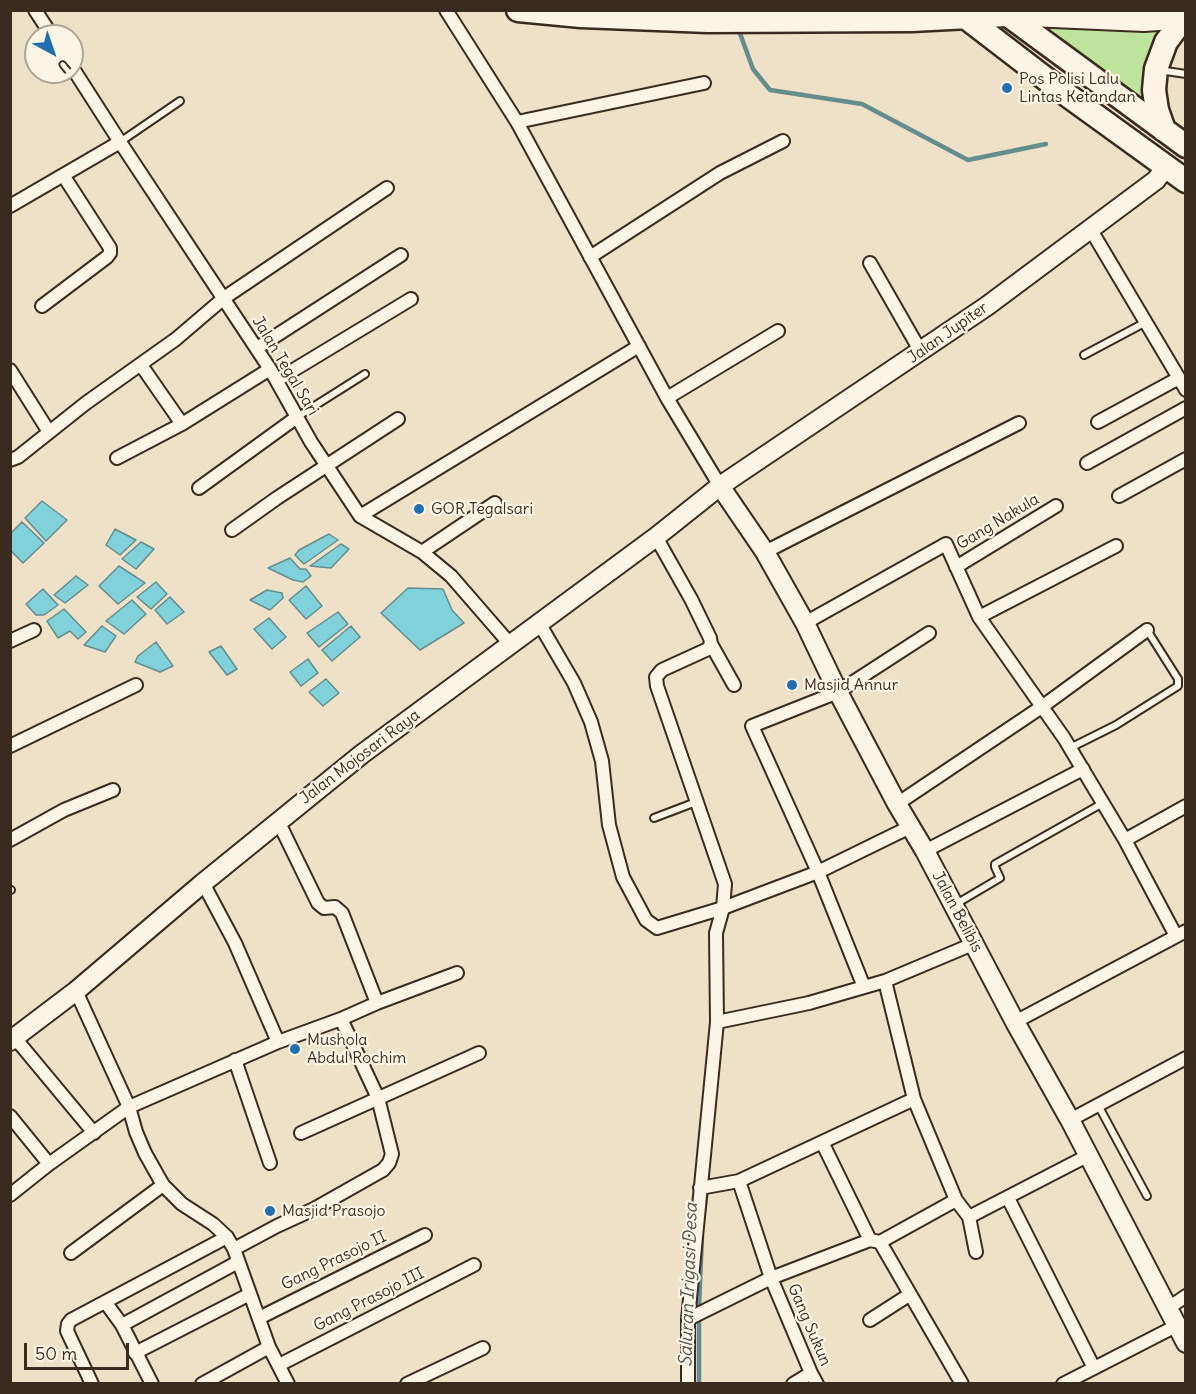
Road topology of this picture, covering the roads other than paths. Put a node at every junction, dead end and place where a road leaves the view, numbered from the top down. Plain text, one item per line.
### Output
1 (35, 10) edge
2 (446, 10) edge
3 (518, 10) edge
4 (1004, 12) edge
5 (961, 14) edge
6 (827, 16) edge
7 (1184, 18) edge
8 (44, 24) edge
9 (1156, 69) junction
10 (1185, 74) edge
11 (704, 83) dead end
12 (83, 84) edge
13 (180, 101) dead end
14 (517, 122) junction
15 (1179, 139) edge
16 (783, 141) dead end
17 (120, 142) junction
18 (1166, 166) junction
19 (63, 175) junction
20 (1185, 181) edge
21 (387, 188) dead end
22 (10, 206) edge
23 (1091, 230) junction
24 (401, 255) dead end
25 (590, 257) junction
26 (870, 263) dead end
27 (224, 298) junction
28 (411, 299) dead end
29 (42, 306) dead end
30 (1146, 321) junction
31 (778, 332) dead end
32 (639, 346) junction
33 (257, 348) junction
34 (921, 352) junction
35 (1084, 355) dead end
36 (141, 365) junction
37 (270, 369) junction
38 (10, 370) edge
39 (365, 374) dead end
40 (1179, 378) junction
41 (277, 380) junction
42 (1185, 390) edge
43 (667, 398) junction
44 (1185, 408) edge
45 (297, 417) junction
46 (398, 419) dead end
47 (1098, 422) dead end
48 (1018, 423) dead end
49 (182, 424) junction
50 (49, 432) junction
51 (117, 458) dead end
52 (1185, 459) edge
53 (10, 460) edge
54 (1087, 464) dead end
55 (327, 466) junction
56 (720, 486) junction
57 (199, 488) dead end
58 (1119, 496) dead end
59 (495, 503) dead end
60 (1056, 506) dead end
61 (360, 516) junction
62 (232, 530) dead end
63 (656, 537) junction
64 (1116, 546) dead end
65 (422, 552) junction
66 (765, 552) junction
67 (956, 567) junction
68 (979, 617) junction
69 (539, 623) junction
70 (805, 623) junction
71 (34, 630) dead end
72 (1147, 630) joint
73 (929, 633) dead end
74 (10, 641) edge
75 (510, 644) junction
76 (711, 644) junction
77 (1185, 675) edge
78 (1178, 679) junction
79 (136, 685) dead end
80 (734, 685) dead end
81 (838, 692) junction
82 (1043, 706) junction
83 (10, 746) edge
84 (1070, 748) junction
85 (1083, 769) junction
86 (113, 790) dead end
87 (696, 802) junction
88 (1103, 803) junction
89 (897, 804) junction
90 (1185, 806) edge
91 (654, 818) dead end
92 (278, 821) junction
93 (912, 826) junction
94 (10, 840) edge
95 (1125, 840) junction
96 (925, 851) junction
97 (818, 872) junction
98 (202, 883) junction
99 (953, 906) junction
100 (723, 908) junction
101 (1181, 934) edge
102 (973, 944) junction
103 (457, 973) dead end
104 (885, 981) junction
105 (864, 987) junction
106 (76, 991) junction
107 (377, 1003) junction
108 (341, 1019) junction
109 (717, 1022) junction
110 (1015, 1022) junction
111 (13, 1040) edge
112 (278, 1042) junction
113 (479, 1053) dead end
114 (1185, 1058) edge
115 (236, 1059) junction
116 (378, 1098) junction
117 (914, 1099) junction
118 (1098, 1105) junction
119 (129, 1107) junction
120 (10, 1116) edge
121 (1070, 1120) junction
122 (94, 1133) junction
123 (301, 1133) dead end
124 (822, 1143) junction
125 (1089, 1155) junction
126 (270, 1163) dead end
127 (50, 1164) junction
128 (739, 1181) junction
129 (163, 1185) junction
130 (700, 1188) junction
131 (10, 1195) edge
132 (1147, 1196) dead end
133 (1008, 1198) junction
134 (956, 1200) junction
135 (969, 1217) junction
136 (425, 1235) dead end
137 (227, 1237) junction
138 (875, 1241) junction
139 (234, 1249) junction
140 (976, 1252) dead end
141 (71, 1253) dead end
142 (238, 1262) junction
143 (474, 1265) dead end
144 (771, 1278) junction
145 (250, 1294) junction
146 (909, 1295) junction
147 (1185, 1296) edge
148 (106, 1303) junction
149 (1167, 1309) junction
150 (259, 1318) junction
151 (688, 1319) junction
152 (870, 1320) dead end
153 (122, 1325) junction
154 (1176, 1326) junction
155 (1185, 1343) edge
156 (269, 1347) junction
157 (483, 1348) dead end
158 (135, 1353) junction
159 (279, 1365) junction
160 (1094, 1368) junction
161 (814, 1378) edge
162 (92, 1383) edge
163 (152, 1383) edge
164 (202, 1383) edge
165 (288, 1383) edge
166 (407, 1383) edge
167 (688, 1383) edge
168 (793, 1383) edge
169 (962, 1383) edge
170 (1063, 1383) edge

1 - 8 street
2 - 14 street
3 - 6 highway
4 - 5 highway
4 - 7 main road
4 - 15 highway
5 - 6 highway
5 - 18 highway
7 - 9 highway
9 - 10 lane
9 - 15 highway
11 - 14 street
12 - 17 street, Jalan Tegal Sari
13 - 17 lane
14 - 25 street
16 - 25 street
17 - 19 street
17 - 27 street, Jalan Tegal Sari
18 - 20 highway
18 - 23 street, Jalan Jupiter
19 - 22 street
19 - 29 street
21 - 27 street
23 - 30 street
23 - 34 street, Jalan Jupiter
24 - 33 street
25 - 32 street
26 - 34 street
27 - 33 street, Jalan Tegal Sari
27 - 36 street
28 - 41 street
30 - 35 lane
30 - 40 street
31 - 43 street
32 - 43 street
32 - 61 street
33 - 37 street, Jalan Tegal Sari
34 - 56 street, Jalan Jupiter
36 - 49 street
36 - 50 street
37 - 41 street, Jalan Tegal Sari
37 - 49 street
38 - 50 street
39 - 45 lane
40 - 42 street
40 - 47 street
41 - 45 street, Jalan Tegal Sari
43 - 56 street
44 - 54 street
45 - 55 street, Jalan Tegal Sari
45 - 57 street
46 - 55 street
48 - 66 street
49 - 51 street
50 - 53 street
52 - 58 street
55 - 61 street, Jalan Tegal Sari
55 - 62 street
56 - 63 street, Jalan Mojosari Raya
56 - 66 street, Jalan Belibis
59 - 65 street
60 - 67 street, Gang Nakula
61 - 65 street, Jalan Tegal Sari
63 - 69 street, Jalan Mojosari Raya
63 - 76 street
64 - 68 street
65 - 75 street, Jalan Tegal Sari
66 - 70 street, Jalan Belibis
67 - 68 street
67 - 70 street
68 - 82 street
69 - 75 street, Jalan Mojosari Raya
69 - 100 street
70 - 81 street, Jalan Belibis
71 - 74 street
72 - 78 lane
72 - 82 street
73 - 81 street
75 - 92 street, Jalan Mojosari Raya
76 - 80 street
76 - 87 street
77 - 78 lane
78 - 84 lane
79 - 83 street
81 - 89 street, Jalan Belibis
81 - 97 street
82 - 84 street
82 - 89 street
84 - 85 street
85 - 88 street
85 - 96 street
86 - 94 street
87 - 91 lane
87 - 100 street
88 - 95 street
88 - 99 lane
89 - 93 street, Jalan Belibis
90 - 95 street
92 - 98 street, Jalan Mojosari Raya
92 - 107 street
93 - 96 street, Jalan Belibis
93 - 97 street
95 - 101 street
96 - 99 street, Jalan Belibis
97 - 100 street
97 - 105 street
98 - 106 street, Jalan Mojosari Raya
98 - 112 street
99 - 102 street, Jalan Belibis
100 - 109 street
101 - 110 street
102 - 104 street
102 - 110 street, Jalan Belibis
103 - 107 street
104 - 105 street
104 - 117 street
105 - 109 street
106 - 111 street, Jalan Mojosari Raya
106 - 119 street
107 - 108 street
108 - 112 street
108 - 116 street
109 - 130 street
110 - 121 street, Jalan Belibis
111 - 122 street
112 - 115 street
113 - 116 street
114 - 118 street
115 - 119 street
115 - 126 street
116 - 123 street
116 - 139 street
117 - 124 street
117 - 134 street
118 - 121 street
118 - 132 lane
119 - 122 street
119 - 129 street
120 - 127 street
121 - 125 street, Jalan Belibis
122 - 127 street
124 - 128 street
124 - 138 street
125 - 133 street
125 - 149 street, Jalan Belibis
127 - 131 street
128 - 130 street
128 - 144 street, Gang Sukun
129 - 137 street
129 - 141 street
130 - 151 street
133 - 135 street
133 - 160 street
134 - 135 street
134 - 138 street
135 - 140 street
136 - 150 street, Gang Prasojo II
137 - 139 street
137 - 148 street
138 - 144 street
138 - 146 street
139 - 142 street
142 - 145 street
142 - 153 street
143 - 159 street, Gang Prasojo III
144 - 151 street
144 - 161 street, Gang Sukun
145 - 150 street
145 - 158 street
146 - 152 street
146 - 169 street
147 - 149 street
148 - 153 street
148 - 162 street
149 - 154 street, Jalan Belibis
150 - 156 street
151 - 167 street
153 - 158 street
154 - 155 street, Jalan Belibis
154 - 160 street
156 - 159 street
156 - 164 street
157 - 166 street
158 - 163 street
159 - 165 street
160 - 170 street
161 - 168 street

